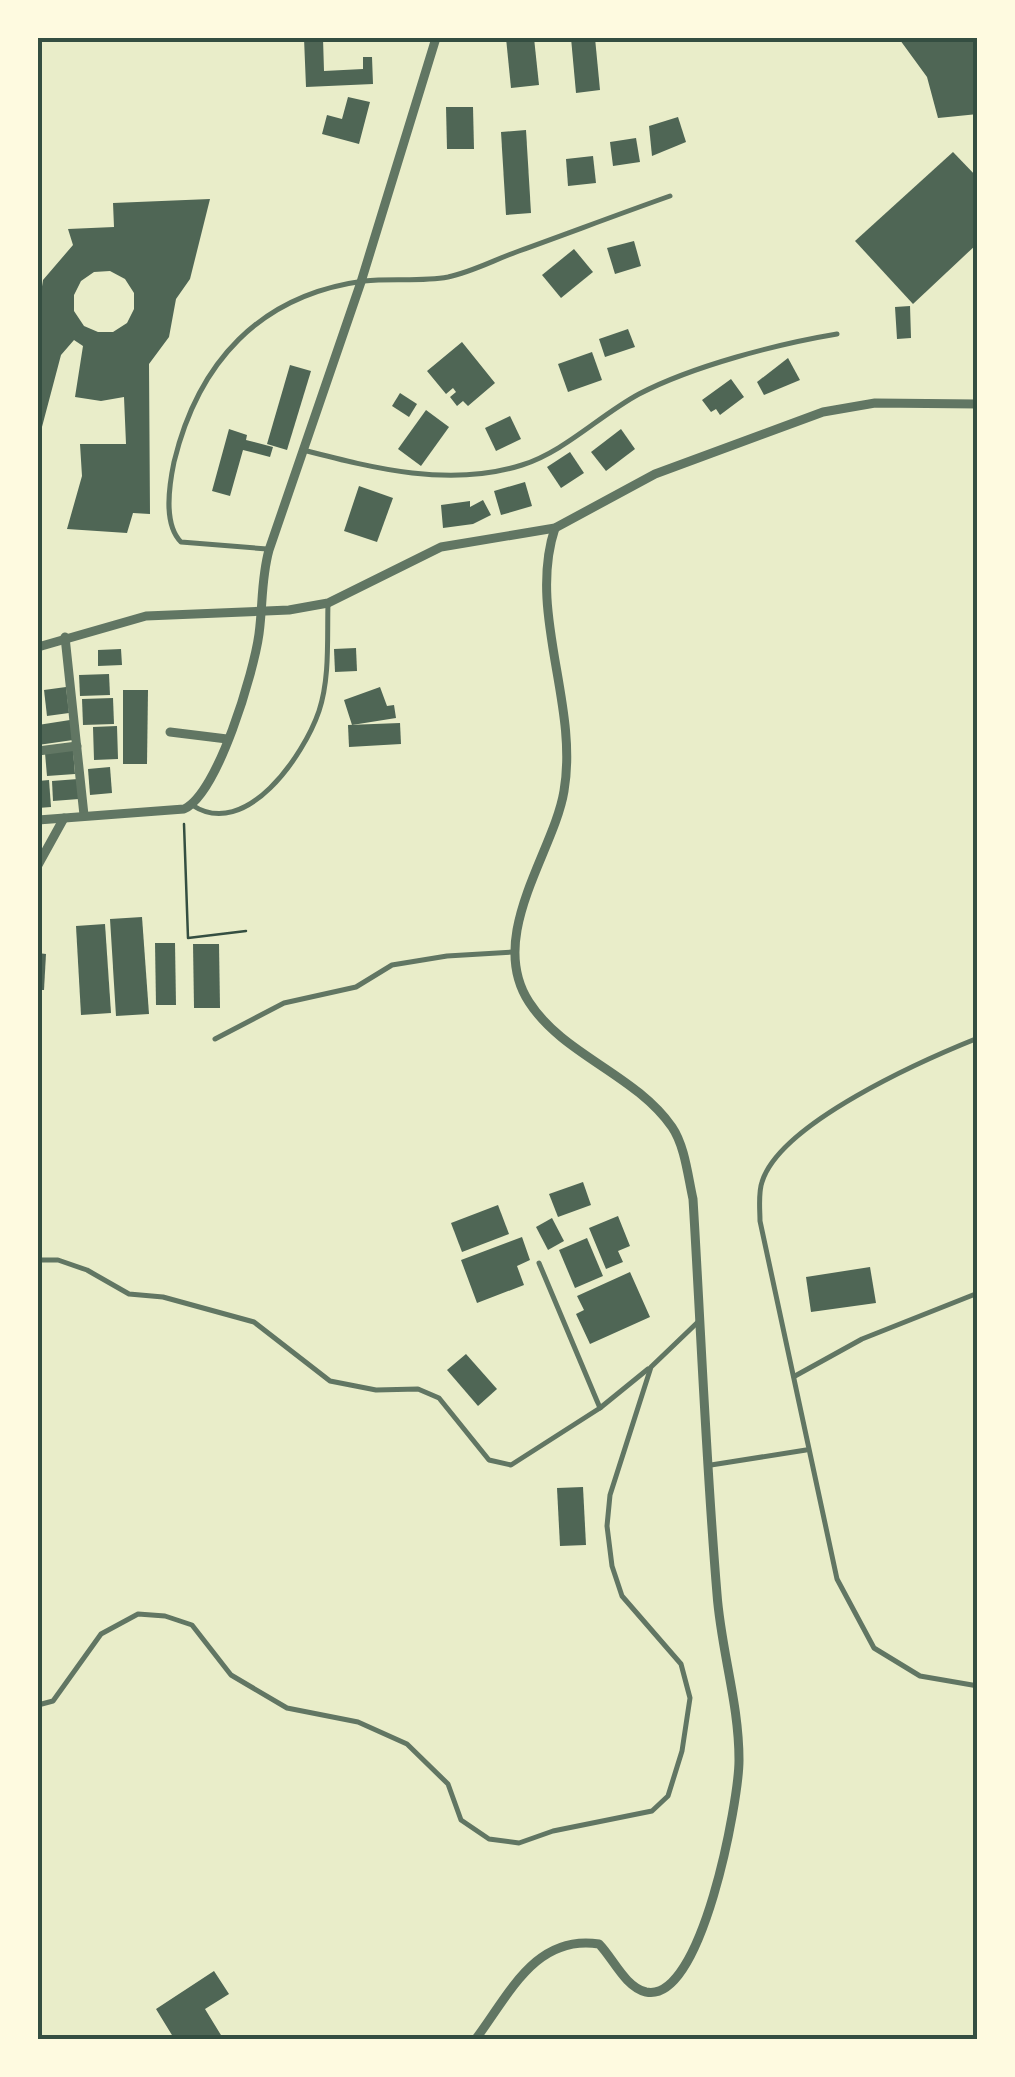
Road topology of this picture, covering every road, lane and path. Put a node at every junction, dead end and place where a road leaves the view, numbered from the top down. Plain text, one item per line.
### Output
1 (436, 38) edge
2 (670, 196) dead end
3 (361, 282) junction
4 (836, 334) dead end
5 (978, 404) edge
6 (303, 450) junction
7 (554, 528) junction
8 (269, 550) junction
9 (328, 603) junction
10 (260, 611) junction
11 (65, 637) junction
12 (38, 648) edge
13 (170, 732) dead end
14 (227, 739) junction
15 (77, 746) junction
16 (38, 751) edge
17 (188, 807) junction
18 (84, 815) junction
19 (64, 818) junction
20 (38, 820) edge
21 (38, 865) edge
22 (246, 932) dead end
23 (517, 952) junction
24 (978, 1038) edge
25 (215, 1040) dead end
26 (38, 1260) edge
27 (539, 1263) dead end
28 (978, 1293) edge
29 (700, 1320) junction
30 (651, 1367) junction
31 (794, 1376) junction
32 (600, 1408) junction
33 (806, 1450) junction
34 (711, 1465) junction
35 (978, 1686) edge
36 (38, 1705) edge
37 (475, 2040) edge

1 - 3 street
2 - 3 lane
3 - 6 street
3 - 8 lane
4 - 6 lane
5 - 7 street
6 - 8 street
7 - 9 street
7 - 23 street
8 - 10 street
9 - 10 street
9 - 17 lane
10 - 11 street
10 - 14 street
11 - 12 street
11 - 15 street
13 - 14 street
14 - 17 street
15 - 16 street
15 - 18 street
17 - 18 street
17 - 22 path
18 - 19 street
19 - 20 street
19 - 21 street
23 - 25 lane
23 - 29 street
24 - 31 lane
26 - 32 lane
27 - 32 lane
28 - 31 lane
29 - 30 lane
29 - 34 street
30 - 32 lane
30 - 36 lane
31 - 33 lane
33 - 34 lane
33 - 35 lane
34 - 37 street

